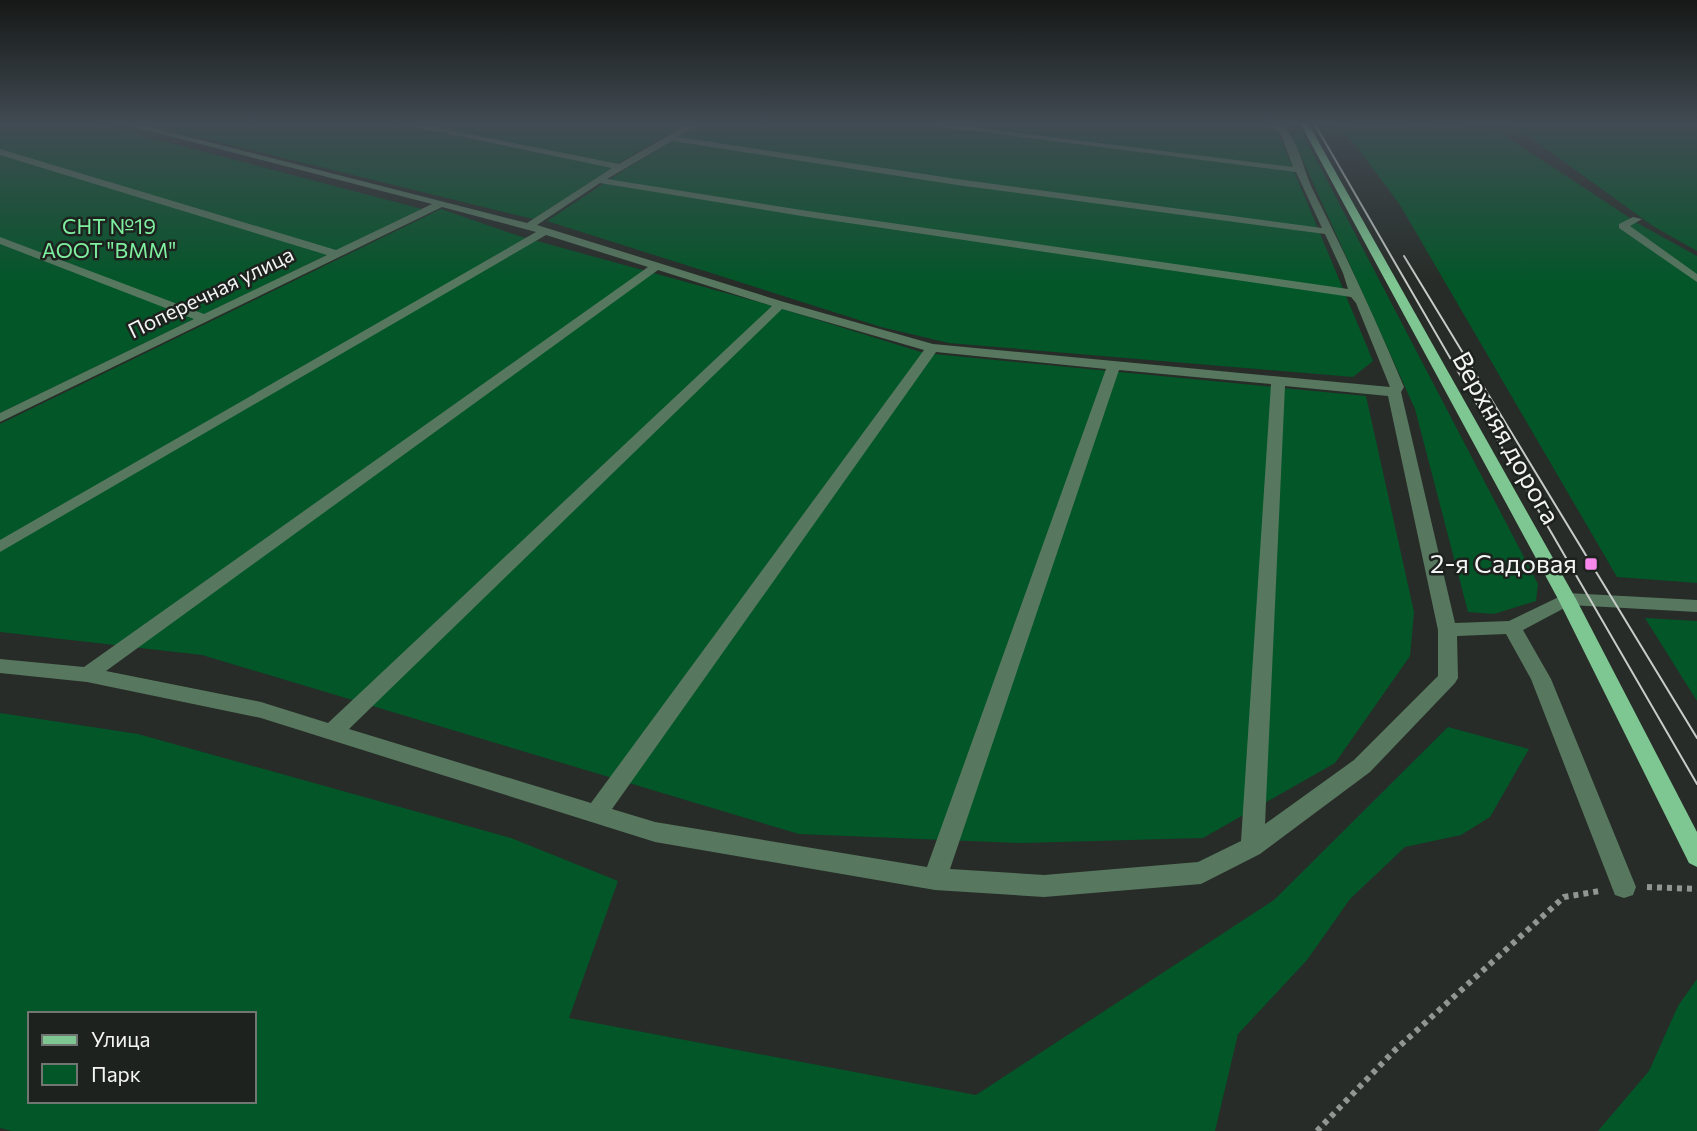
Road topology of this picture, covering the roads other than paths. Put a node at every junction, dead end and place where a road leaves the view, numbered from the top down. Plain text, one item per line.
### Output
1 (79, 176) edge
2 (330, 176) edge
3 (605, 176) edge
4 (916, 176) edge
5 (1302, 176) edge
6 (1333, 176) edge
7 (598, 180) junction
8 (440, 204) junction
9 (1637, 219) dead end
10 (529, 226) junction
11 (545, 231) junction
12 (1331, 232) junction
13 (0, 240) edge
14 (337, 254) junction
15 (657, 266) junction
16 (1697, 279) edge
17 (1355, 294) junction
18 (780, 304) junction
19 (203, 317) junction
20 (932, 348) junction
21 (1114, 365) junction
22 (1278, 380) junction
23 (1394, 392) junction
24 (3, 413) edge
25 (0, 547) edge
26 (1567, 600) junction
27 (1697, 606) edge
28 (1512, 627) junction
29 (1447, 630) junction
30 (0, 666) edge
31 (87, 675) junction
32 (332, 732) junction
33 (596, 814) junction
34 (1252, 847) junction
35 (1697, 856) edge
36 (934, 879) junction
37 (1623, 887) road end

1 - 14 street
2 - 8 street
3 - 7 street
4 - 12 street
5 - 12 street
6 - 26 main road, Верхняя дорога
7 - 10 street
7 - 17 street
8 - 10 street
8 - 14 street, Поперечная улица
9 - 16 street
10 - 11 street
11 - 15 street
11 - 25 street
12 - 17 street
13 - 19 street
14 - 19 street, Поперечная улица
15 - 18 street
15 - 31 street
17 - 23 street
18 - 20 street
18 - 32 street
19 - 24 street, Поперечная улица
20 - 21 street
20 - 33 street
21 - 22 street
21 - 36 street
22 - 23 street
22 - 34 street
23 - 29 street
26 - 27 street
26 - 28 street
26 - 35 main road, Верхняя дорога
28 - 29 street
28 - 37 street
29 - 34 street
30 - 31 street
31 - 32 street
32 - 33 street
33 - 36 street
34 - 36 street

